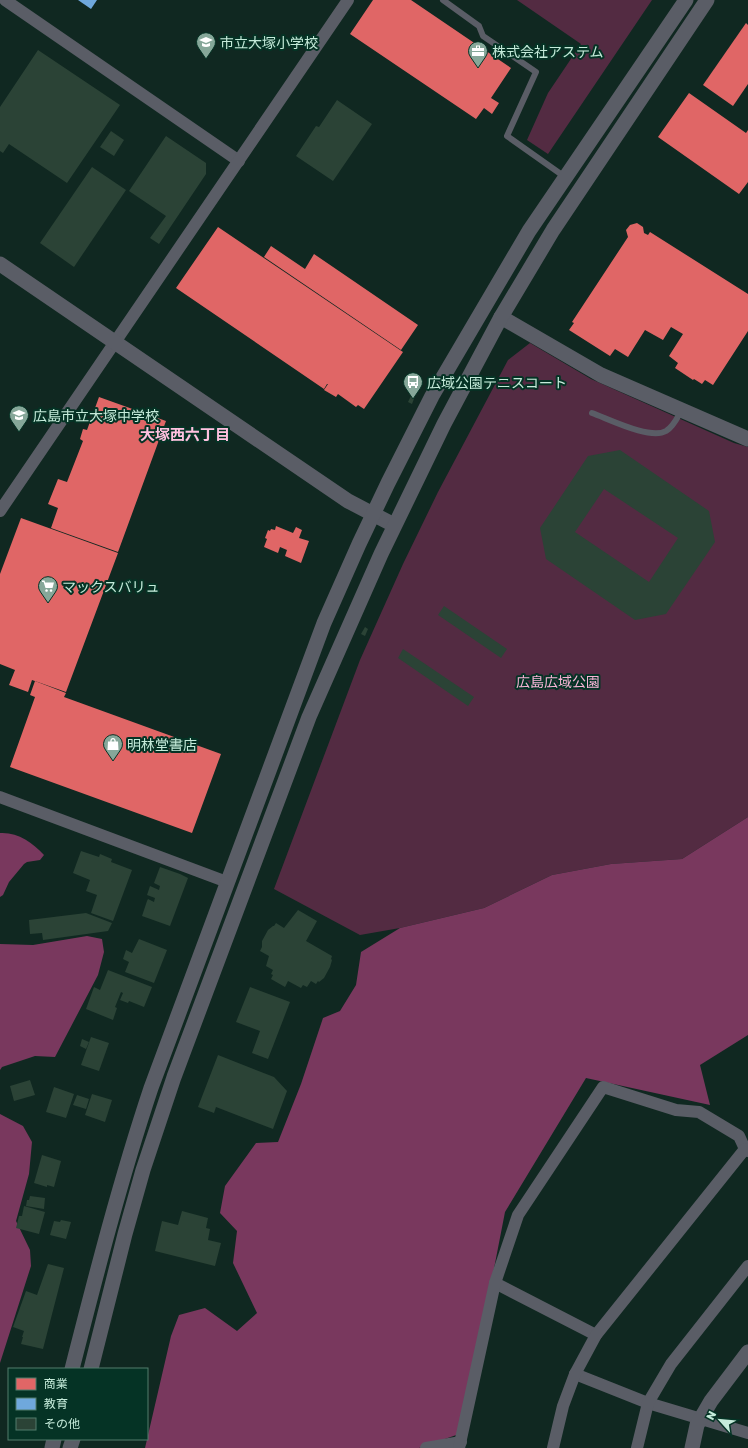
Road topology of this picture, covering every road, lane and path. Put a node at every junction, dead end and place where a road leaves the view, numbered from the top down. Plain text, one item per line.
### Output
1 (5, 0) edge
2 (348, 0) edge
3 (444, 0) edge
4 (686, 0) edge
5 (707, 0) edge
6 (239, 161) junction
7 (566, 177) junction
8 (0, 264) edge
9 (501, 317) junction
10 (115, 342) junction
11 (681, 411) junction
12 (592, 413) dead end
13 (748, 439) edge
14 (0, 511) edge
15 (373, 514) junction
16 (394, 525) junction
17 (0, 797) edge
18 (227, 882) junction
19 (744, 1134) edge
20 (747, 1150) edge
21 (748, 1266) edge
22 (495, 1283) junction
23 (596, 1335) junction
24 (748, 1352) edge
25 (72, 1368) edge
26 (91, 1368) edge
27 (575, 1374) junction
28 (648, 1403) junction
29 (701, 1419) junction
30 (748, 1433) edge
31 (460, 1445) edge
32 (426, 1448) edge
33 (553, 1448) edge
34 (637, 1448) edge
35 (692, 1448) edge

1 - 6 street
2 - 6 street
3 - 7 lane
4 - 7 street
5 - 9 street
6 - 10 street
7 - 15 street
8 - 10 street
9 - 11 street
9 - 16 street
10 - 14 street
10 - 15 street
11 - 12 lane
11 - 13 street
15 - 16 street
15 - 18 street
16 - 26 street
17 - 18 street
18 - 25 street
19 - 20 street
19 - 22 street
20 - 23 street
21 - 28 street
22 - 23 street
22 - 31 street
23 - 27 street
24 - 29 street
27 - 28 street
27 - 33 street
28 - 29 street
28 - 34 street
29 - 30 street
29 - 35 street
31 - 32 street

